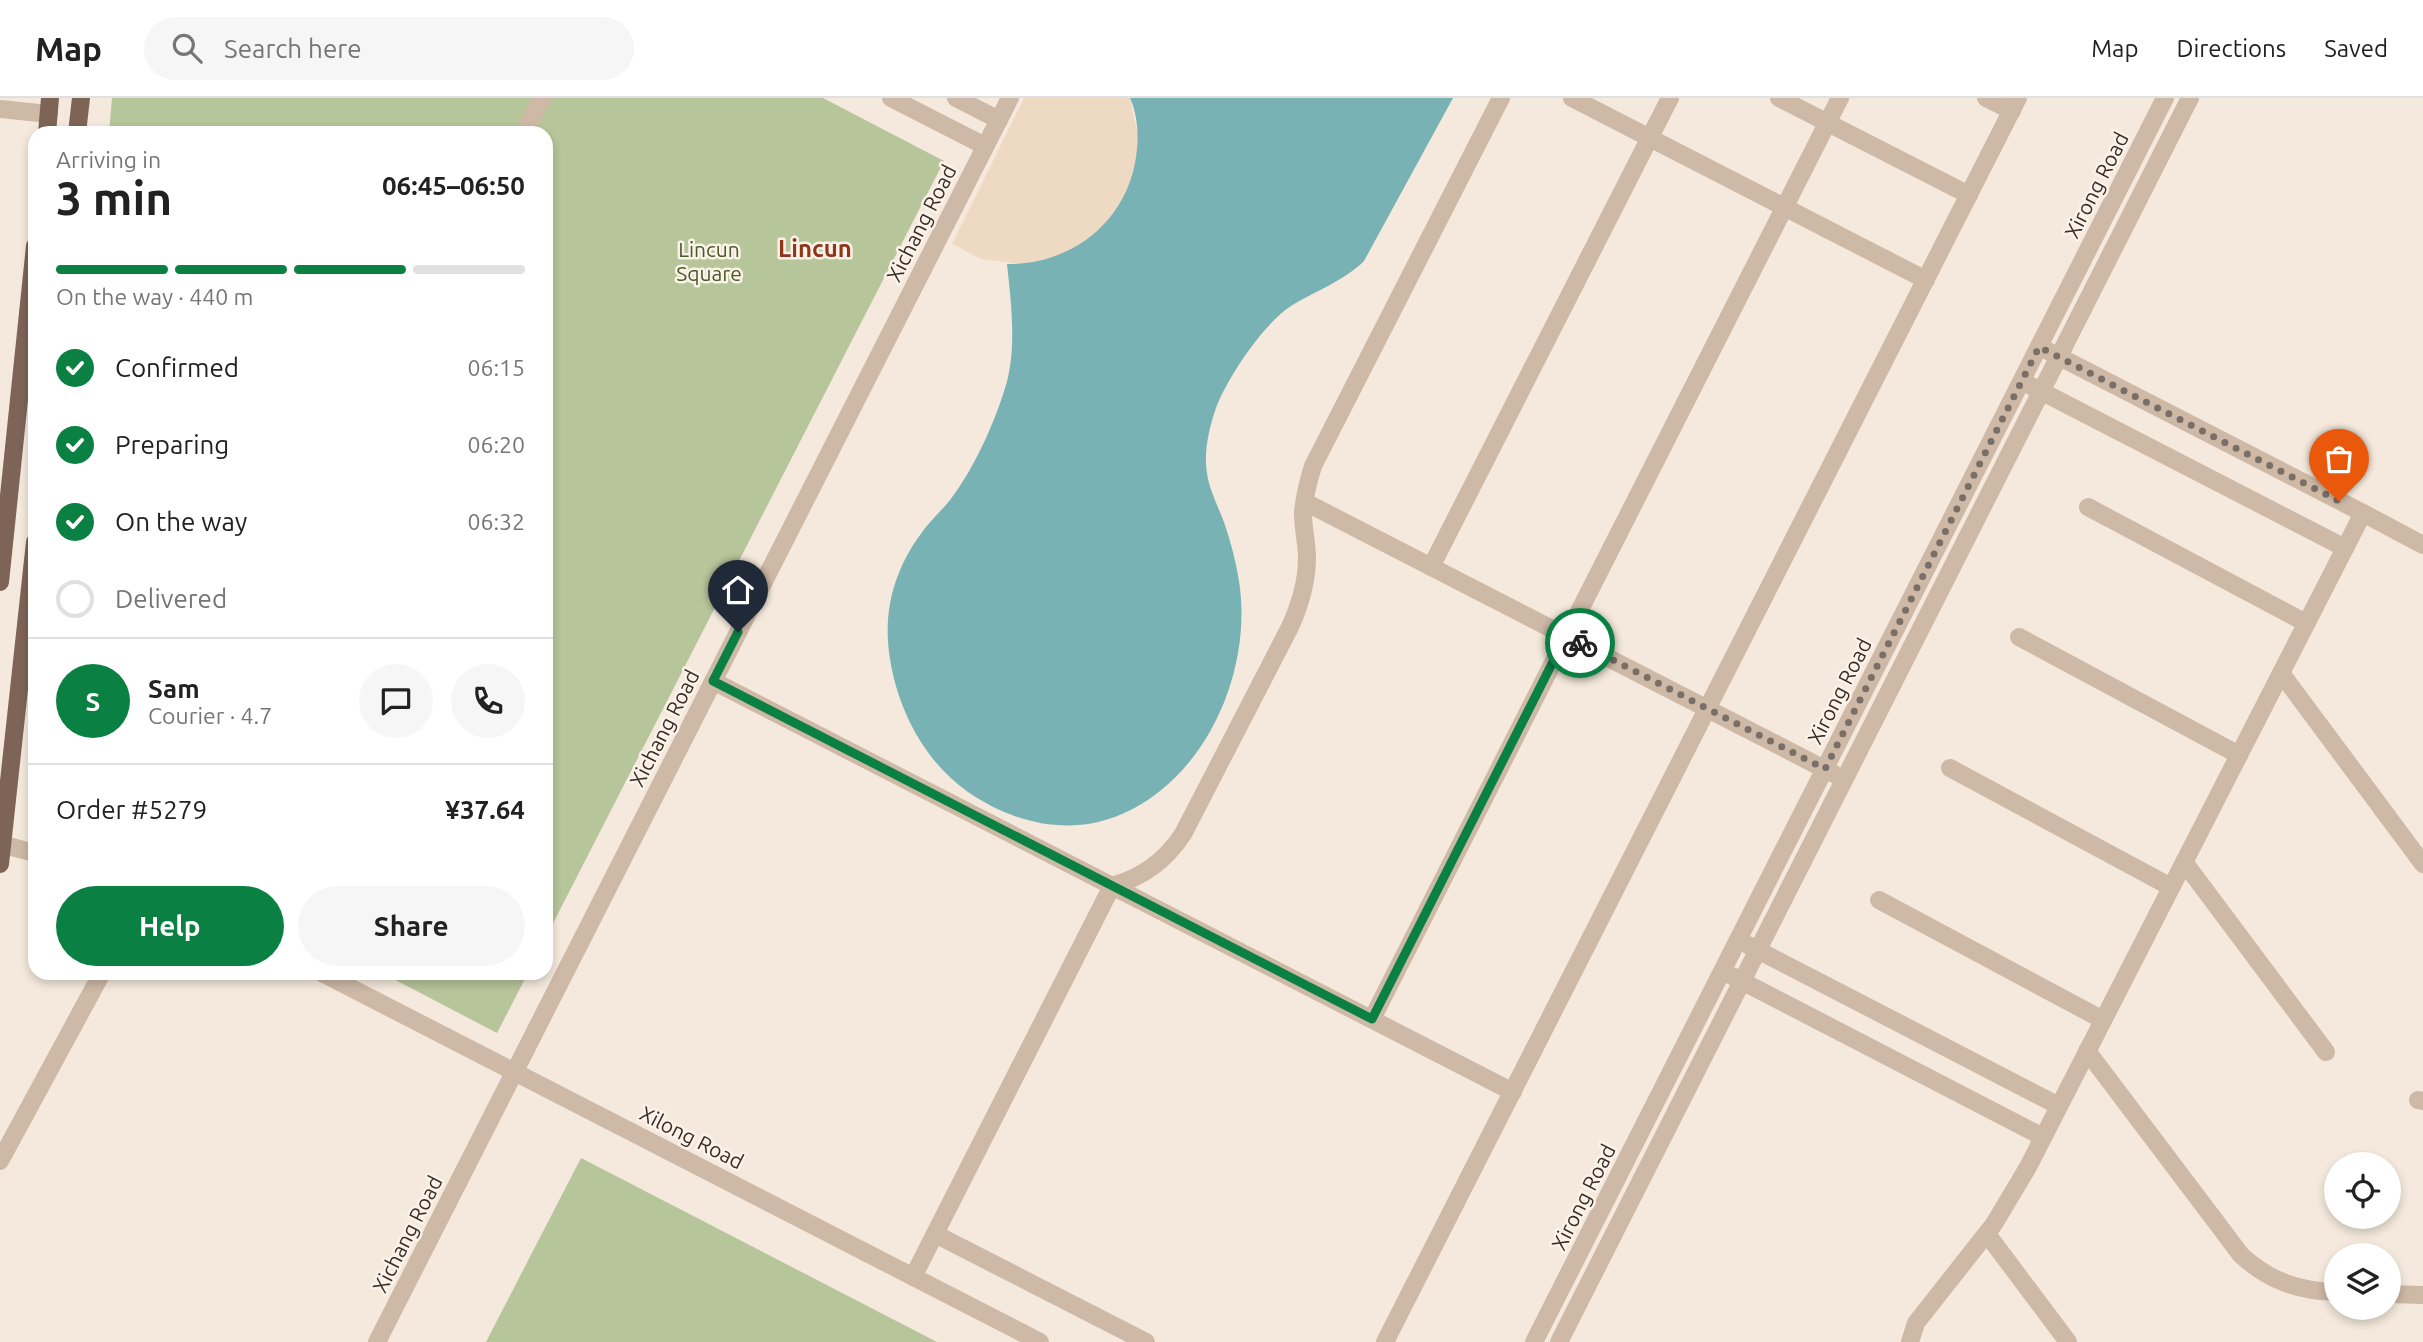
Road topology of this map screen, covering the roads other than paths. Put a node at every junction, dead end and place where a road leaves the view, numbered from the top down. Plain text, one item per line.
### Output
1 (81, 98) edge
2 (542, 98) edge
3 (891, 98) edge
4 (956, 98) edge
5 (1010, 98) edge
6 (1501, 98) edge
7 (1572, 98) edge
8 (1670, 98) edge
9 (1779, 98) edge
10 (1840, 98) edge
11 (1986, 98) edge
12 (2165, 98) edge
13 (2190, 98) edge
14 (2015, 105) edge
15 (50, 106) edge
16 (0, 109) edge
17 (999, 120) junction
18 (1828, 123) junction
19 (48, 126) edge
20 (78, 126) edge
21 (528, 126) edge
22 (1650, 138) junction
23 (985, 146) junction
24 (1969, 195) junction
25 (1785, 207) junction
26 (1926, 280) junction
27 (28, 309) edge
28 (2039, 347) junction
29 (2059, 356) junction
30 (2022, 381) junction
31 (2041, 391) junction
32 (1305, 502) junction
33 (2088, 506) dead end
34 (2362, 513) junction
35 (2, 541) edge
36 (2423, 545) edge
37 (2345, 548) junction
38 (1432, 567) junction
39 (0, 582) edge
40 (28, 604) edge
41 (2306, 623) junction
42 (1566, 636) junction
43 (2019, 637) dead end
44 (2281, 673) junction
45 (713, 681) junction
46 (1707, 709) junction
47 (2239, 755) junction
48 (1950, 768) dead end
49 (1825, 769) junction
50 (1844, 779) junction
51 (1, 844) edge
52 (28, 851) edge
53 (2184, 862) junction
54 (0, 864) edge
55 (2423, 864) edge
56 (1112, 886) junction
57 (2171, 887) junction
58 (1879, 900) dead end
59 (1738, 940) junction
60 (1758, 950) junction
61 (1723, 971) junction
62 (98, 980) edge
63 (336, 980) edge
64 (1742, 981) junction
65 (1372, 1019) junction
66 (2103, 1020) junction
67 (2087, 1051) junction
68 (2326, 1052) dead end
69 (514, 1072) junction
70 (1513, 1091) junction
71 (2059, 1106) junction
72 (2043, 1137) junction
73 (0, 1161) edge
74 (935, 1234) junction
75 (1987, 1234) junction
76 (913, 1277) junction
77 (2324, 1291) edge
78 (2401, 1294) edge
79 (2423, 1295) edge
80 (377, 1342) edge
81 (1041, 1342) edge
82 (1146, 1342) edge
83 (1385, 1342) edge
84 (1534, 1342) edge
85 (1559, 1342) edge
86 (1910, 1342) edge
87 (2067, 1342) edge

1 - 20 main road
2 - 21 street
3 - 23 street
4 - 17 street
5 - 17 street, Xichang Road
6 - 32 street
7 - 22 street
8 - 22 street
9 - 18 street
10 - 18 street
11 - 14 street
12 - 28 street, Xirong Road
13 - 29 street, Xirong Road
14 - 24 street
15 - 16 street
15 - 19 main road
17 - 23 street, Xichang Road
18 - 24 street
18 - 25 street
22 - 25 street
22 - 38 street
23 - 45 street, Xichang Road
24 - 26 street
25 - 26 street
25 - 42 street
26 - 46 street
27 - 35 main road
28 - 29 street
28 - 30 street, Xirong Road
29 - 31 street, Xirong Road
29 - 34 street
30 - 31 street
30 - 49 street, Xirong Road
31 - 37 street
31 - 50 street, Xirong Road
32 - 38 street
32 - 56 street
33 - 41 street
34 - 36 street
34 - 37 street
35 - 39 main road
37 - 41 street
38 - 42 street
40 - 51 main road
41 - 44 street
42 - 46 street
42 - 65 street
43 - 47 street
44 - 47 street
44 - 55 street
45 - 56 street
45 - 69 street, Xichang Road
46 - 49 street
46 - 70 street
47 - 53 street
48 - 57 street
49 - 50 street
49 - 59 street, Xirong Road
50 - 60 street, Xirong Road
51 - 52 street
51 - 54 main road
53 - 57 street
53 - 68 street
56 - 65 street
56 - 74 street
57 - 66 street
58 - 66 street
59 - 60 street
59 - 61 street, Xirong Road
60 - 64 street, Xirong Road
60 - 71 street
61 - 64 street
61 - 84 street, Xirong Road
62 - 73 street
63 - 69 street, Xilong Road
64 - 72 street
64 - 85 street, Xirong Road
65 - 70 street
66 - 67 street
67 - 71 street
67 - 77 street
69 - 76 street, Xilong Road
69 - 80 street, Xichang Road
70 - 83 street
71 - 72 street
72 - 75 street
74 - 76 street
74 - 82 street
75 - 86 street
75 - 87 street
76 - 81 street, Xilong Road
78 - 79 street

